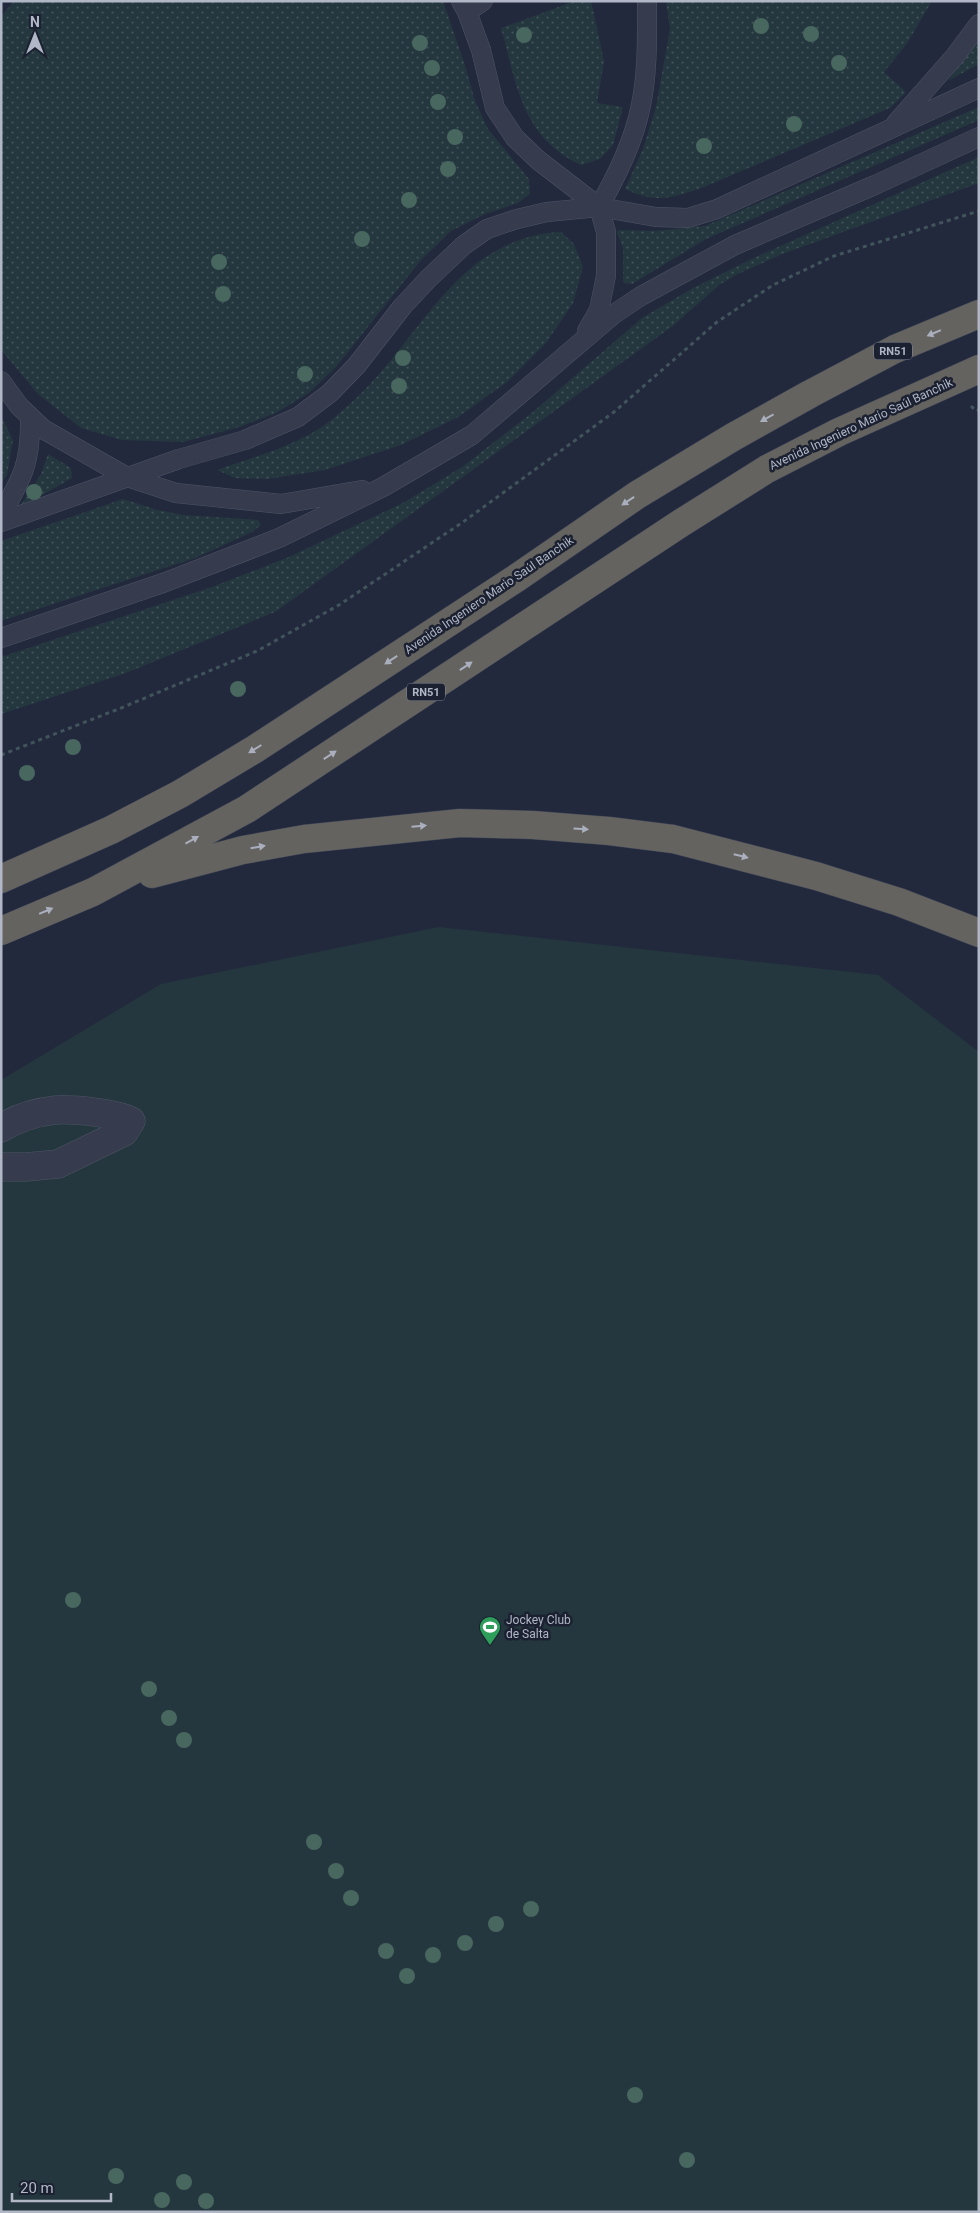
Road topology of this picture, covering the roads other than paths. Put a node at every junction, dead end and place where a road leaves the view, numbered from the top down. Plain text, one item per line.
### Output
1 (483, 1) edge
2 (647, 1) edge
3 (464, 7) edge
4 (979, 24) edge
5 (979, 88) edge
6 (891, 128) junction
7 (979, 137) edge
8 (599, 207) junction
9 (979, 314) edge
10 (581, 343) junction
11 (979, 369) edge
12 (1, 381) edge
13 (30, 417) junction
14 (128, 477) junction
15 (383, 487) junction
16 (1, 515) edge
17 (1, 522) edge
18 (1, 638) edge
19 (1, 879) edge
20 (92, 892) junction
21 (1, 930) edge
22 (979, 933) edge
23 (1, 1128) edge
24 (1, 1167) edge

1 - 3 lane
2 - 8 lane
3 - 8 lane
4 - 6 lane
5 - 6 lane
6 - 8 lane
7 - 10 lane
8 - 10 lane
8 - 14 lane
9 -> 19 highway, Avenida Ingeniero Mario Saúl Banchik / RN51
10 - 15 lane
20 -> 11 highway, Avenida Ingeniero Mario Saúl Banchik / RN51
12 - 13 lane
13 - 14 lane
13 - 16 lane
14 - 15 lane
14 - 17 lane
15 - 18 lane
21 -> 20 highway, Avenida Ingeniero Mario Saúl Banchik / RN51
20 -> 22 highway
23 - 24 street

